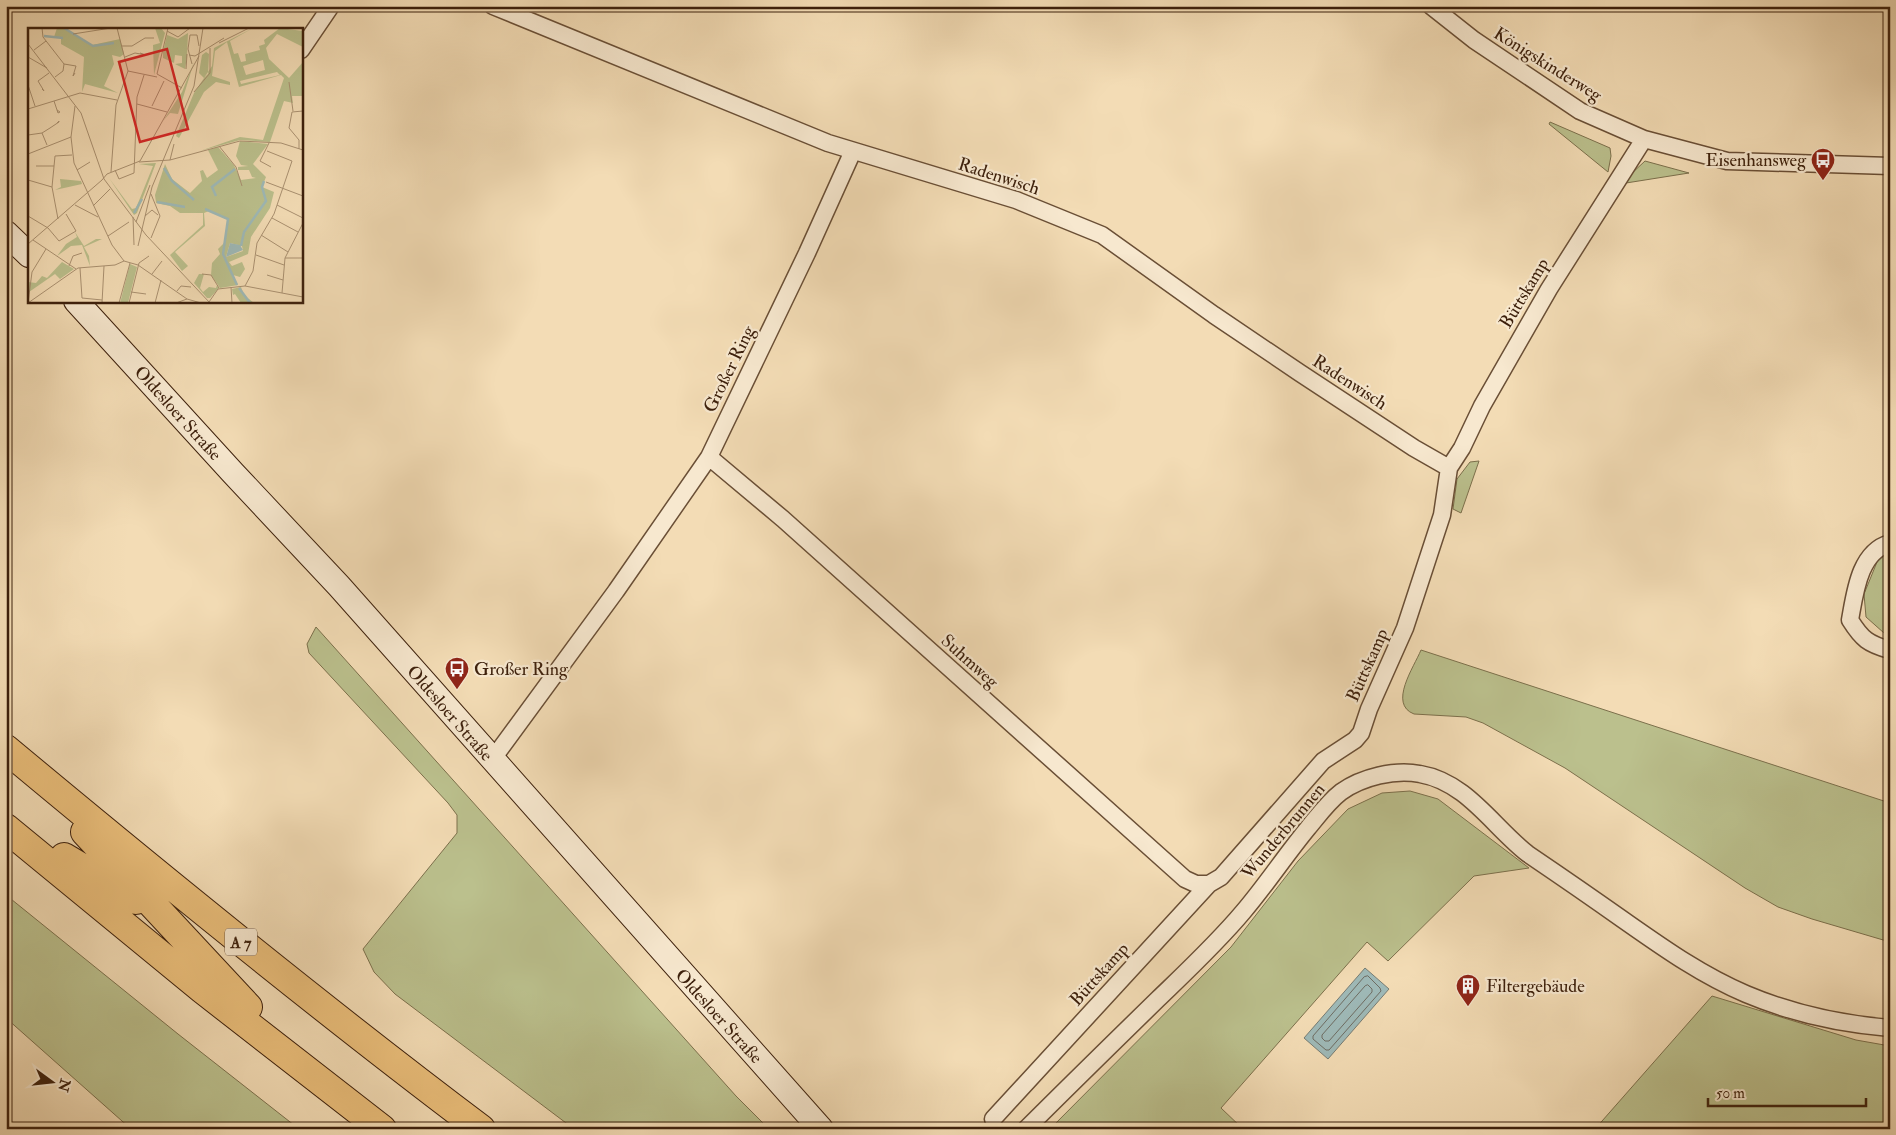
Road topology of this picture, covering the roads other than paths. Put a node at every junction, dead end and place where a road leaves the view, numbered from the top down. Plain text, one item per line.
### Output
1 (331, 6) edge
2 (493, 6) edge
3 (1431, 6) edge
4 (302, 49) edge
5 (1644, 139) junction
6 (853, 151) junction
7 (1890, 166) edge
8 (6, 233) edge
9 (28, 254) edge
10 (77, 302) edge
11 (709, 457) junction
12 (1450, 468) junction
13 (1890, 543) edge
14 (1890, 650) edge
15 (11, 753) edge
16 (492, 760) junction
17 (6, 823) edge
18 (6, 828) edge
19 (1209, 884) junction
20 (161, 914) junction
21 (340, 1020) junction
22 (1890, 1028) edge
23 (304, 1068) junction
24 (993, 1119) dead end
25 (382, 1129) edge
26 (482, 1129) edge
27 (821, 1129) edge
28 (1026, 1129) edge

1 - 4 street
2 - 6 street, Radenwisch
3 - 5 street, Königskinderweg
5 - 7 street, Königskinderweg
5 - 12 street, Büttskamp
6 - 11 street, Großer Ring
6 - 12 street, Radenwisch
8 - 9 main road
10 - 16 main road, Oldesloer Straße
11 - 16 street, Großer Ring
11 - 19 street, Suhmweg
12 - 19 street, Büttskamp
13 - 14 street
15 - 20 highway, A 7
15 - 21 highway, A 7
16 - 27 main road, Oldesloer Straße
17 - 20 highway, A 7
18 - 23 highway, A 7
19 - 24 street, Büttskamp
20 - 21 highway, A 7
20 - 23 highway, A 7
21 - 26 highway, A 7
22 - 28 street, Wunderbrunnen
23 - 25 highway, A 7

